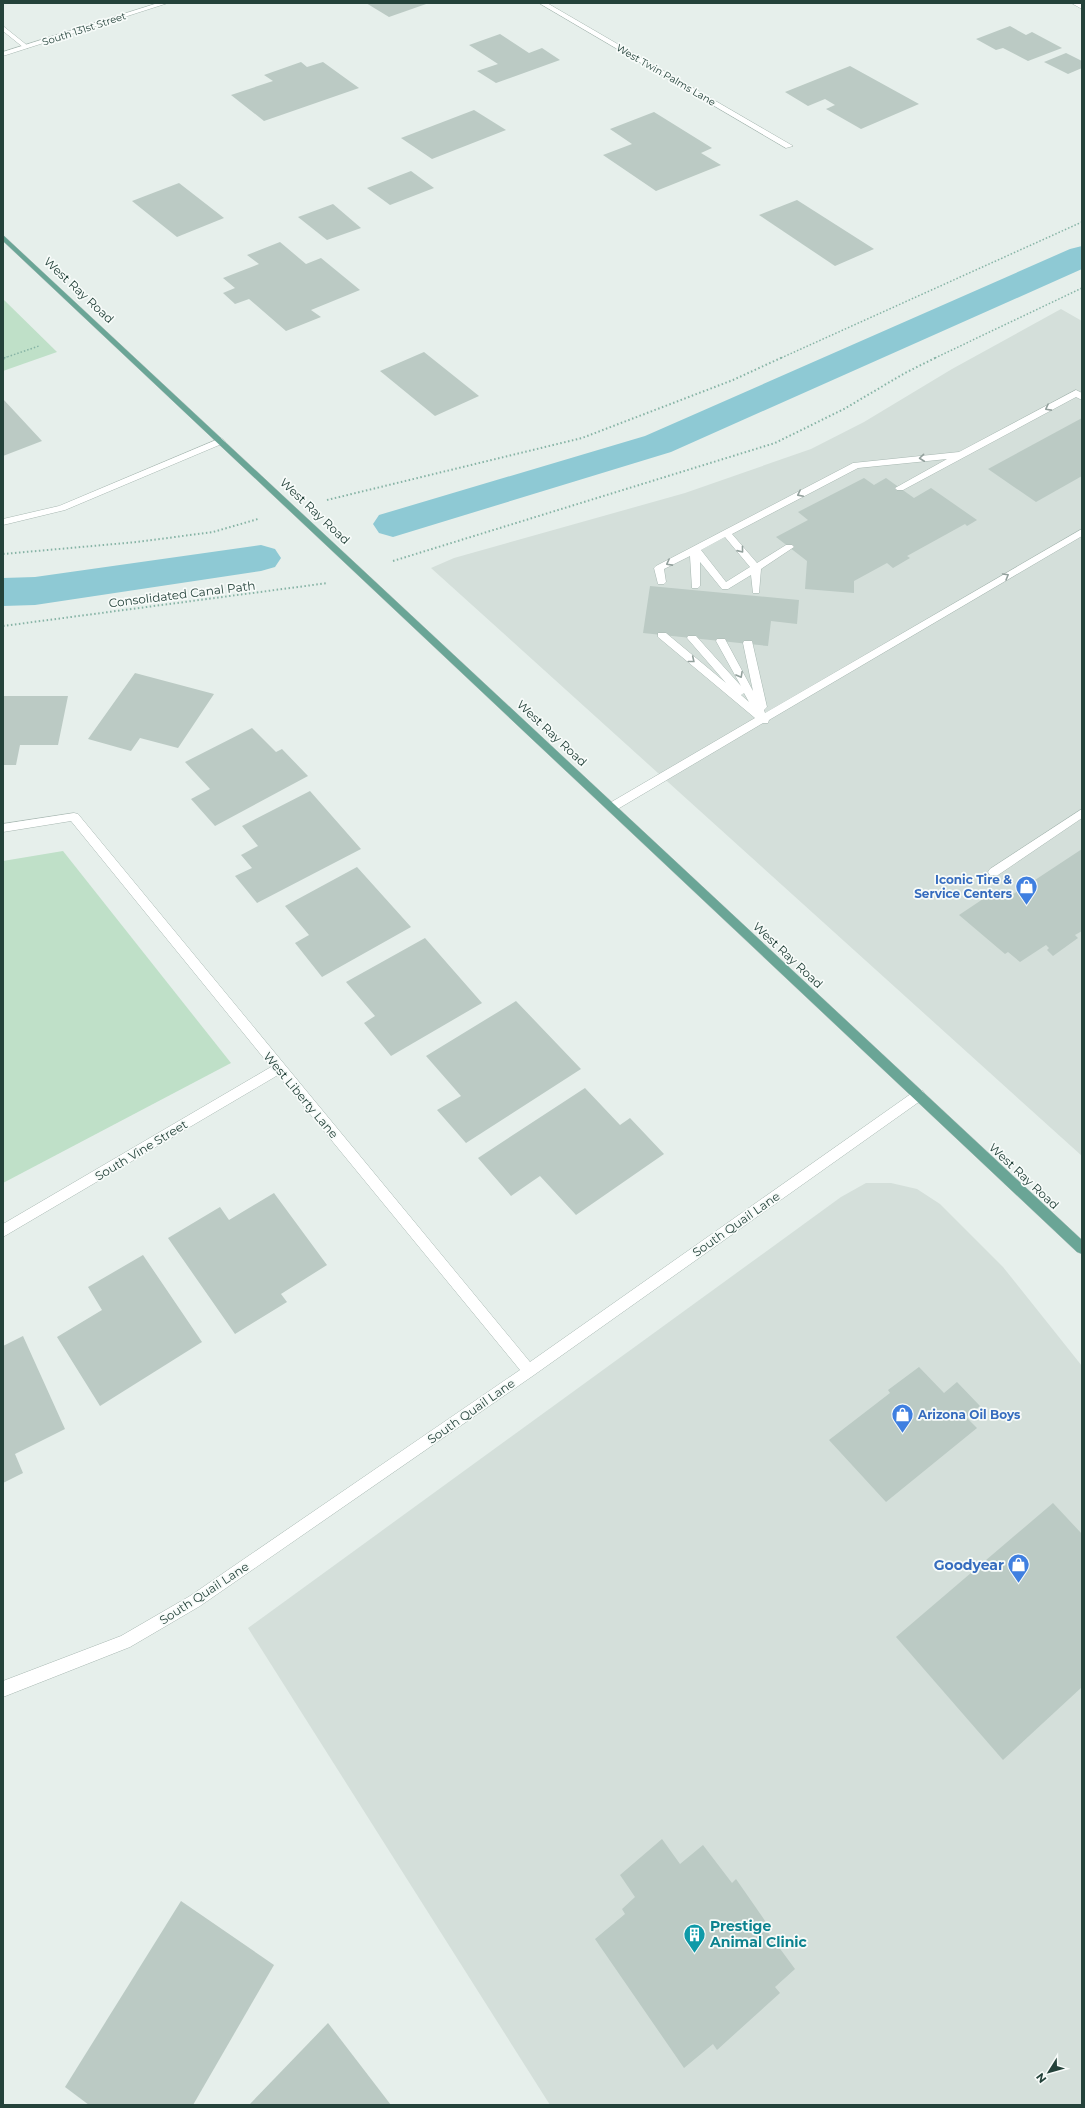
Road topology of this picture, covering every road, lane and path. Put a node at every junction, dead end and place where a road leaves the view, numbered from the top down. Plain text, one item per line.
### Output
1 (165, 3) edge
2 (542, 3) edge
3 (1075, 3) edge
4 (1082, 6) edge
5 (3, 28) edge
6 (26, 47) junction
7 (3, 54) edge
8 (789, 146) dead end
9 (1082, 222) edge
10 (3, 237) edge
11 (1082, 288) edge
12 (39, 346) dead end
13 (3, 358) edge
14 (1082, 397) edge
15 (221, 441) junction
16 (961, 455) junction
17 (900, 488) dead end
18 (292, 508) junction
19 (3, 522) edge
20 (726, 532) junction
21 (1082, 532) edge
22 (789, 547) dead end
23 (695, 549) junction
24 (3, 554) edge
25 (756, 568) junction
26 (361, 571) junction
27 (661, 582) dead end
28 (695, 586) dead end
29 (756, 591) dead end
30 (3, 626) edge
31 (662, 635) dead end
32 (692, 638) dead end
33 (721, 641) dead end
34 (748, 643) dead end
35 (764, 720) junction
36 (612, 808) junction
37 (1082, 813) edge
38 (3, 828) edge
39 (994, 872) dead end
40 (279, 1068) junction
41 (919, 1095) junction
42 (3, 1231) edge
43 (1082, 1248) edge
44 (529, 1371) junction
45 (3, 1689) edge

1 - 6 street, South 131st Street
2 - 8 street, West Twin Palms Lane
3 - 4 street
5 - 6 street
6 - 7 street, South 131st Street
9 - 18 path
10 - 15 main road, West Ray Road
11 - 26 path, Consolidated Canal Path
12 - 13 path
14 -> 16 street
15 - 18 main road, West Ray Road
15 - 19 street
16 - 17 street
16 -> 20 street
18 - 24 path
18 - 26 main road, West Ray Road
20 - 23 street
20 -> 25 street
35 -> 21 street
22 - 25 street
23 - 25 street
23 -> 27 street
23 - 28 street
25 - 29 street
26 - 30 path, Consolidated Canal Path
26 - 36 main road, West Ray Road
31 -> 35 street
32 - 35 street
33 -> 35 street
34 - 35 street
35 - 36 street
36 - 41 main road, West Ray Road
37 - 39 street
38 - 40 street, West Liberty Lane
40 - 42 street, South Vine Street
40 - 44 street, West Liberty Lane
41 - 43 main road, West Ray Road
41 - 44 street, South Quail Lane
44 - 45 street, South Quail Lane

